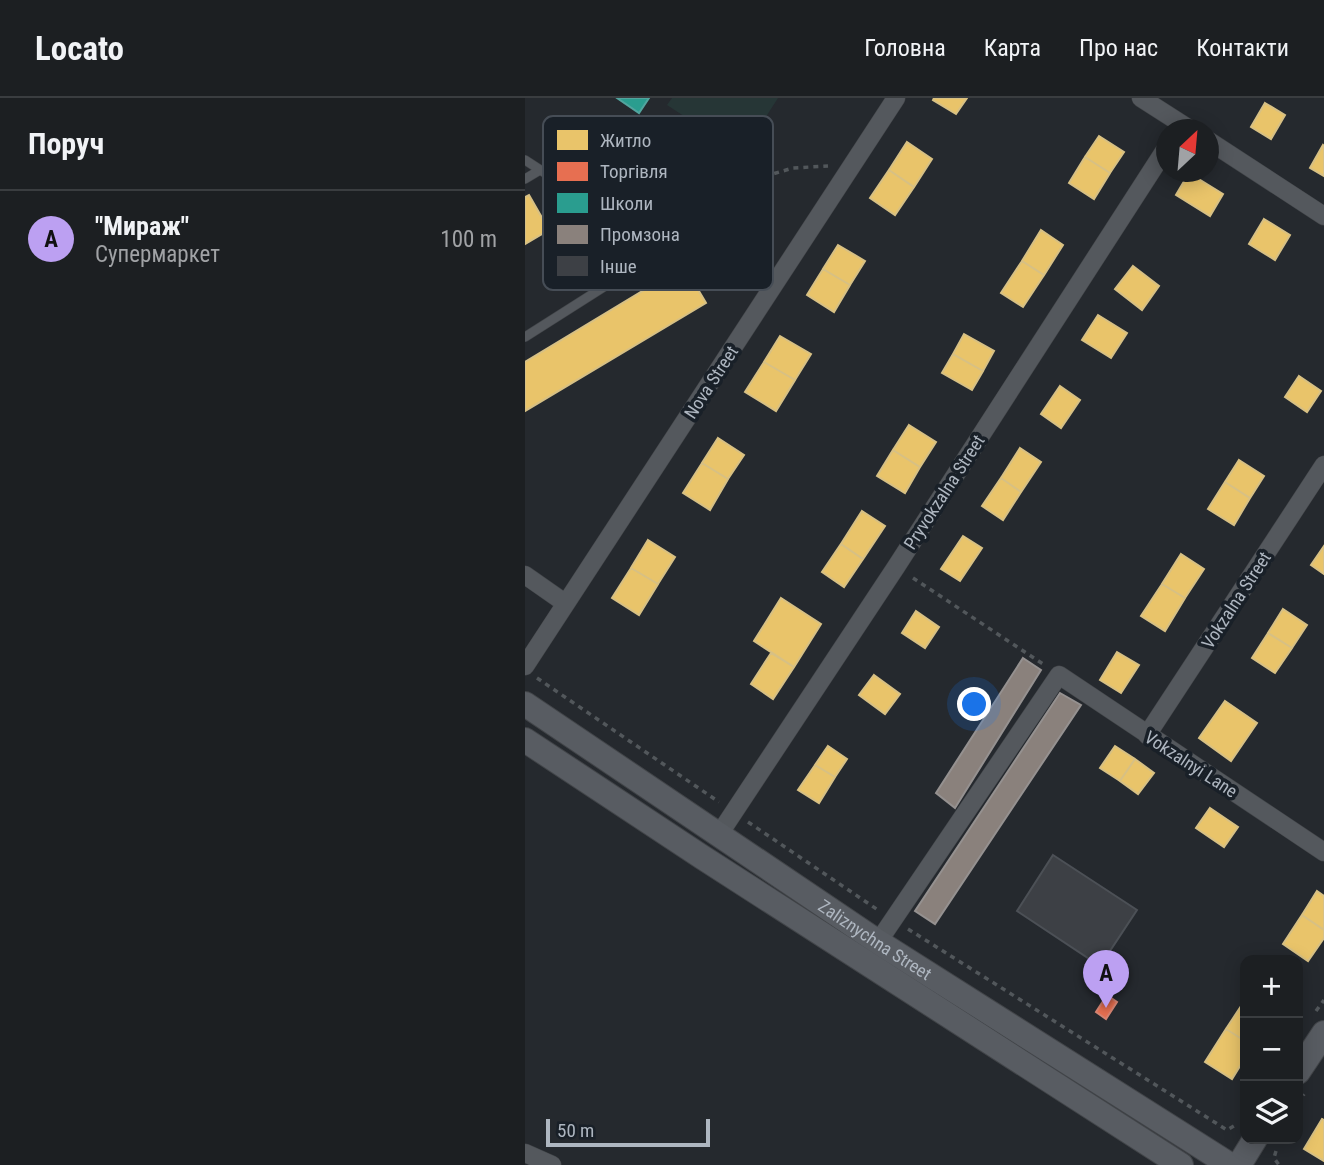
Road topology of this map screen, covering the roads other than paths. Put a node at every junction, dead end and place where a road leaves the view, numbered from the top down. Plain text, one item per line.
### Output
1 (896, 98) edge
2 (1141, 98) edge
3 (1171, 119) edge
4 (1219, 148) edge
5 (525, 160) edge
6 (1156, 164) edge
7 (540, 170) junction
8 (543, 172) edge
9 (525, 179) edge
10 (1324, 216) edge
11 (773, 288) edge
12 (600, 290) edge
13 (772, 290) edge
14 (525, 337) edge
15 (1324, 465) edge
16 (525, 576) edge
17 (565, 603) junction
18 (531, 672) edge
19 (525, 704) edge
20 (1147, 735) junction
21 (525, 740) edge
22 (718, 836) junction
23 (1324, 852) edge
24 (878, 942) junction
25 (1324, 1033) edge
26 (1303, 1064) edge
27 (1252, 1144) edge
28 (525, 1153) edge
29 (552, 1165) edge
30 (1181, 1165) edge
31 (1230, 1165) edge
32 (1240, 1165) edge

1 - 11 street, Nova Street
2 - 3 street
4 - 10 street
5 - 7 lane
6 - 22 street, Pryvokzalna Street
7 - 8 lane
7 - 9 lane
12 - 14 lane
13 - 17 street, Nova Street
15 - 20 street, Vokzalna Street
16 - 17 street
17 - 18 street, Nova Street
19 - 22 main road, Zaliznychna Street
20 - 23 street, Vokzalnyi Lane
20 - 24 street, Vokzalnyi Lane
21 - 30 main road, Zaliznychna Street
22 - 24 main road, Zaliznychna Street
24 - 31 main road, Zaliznychna Street
25 - 26 main road
27 - 32 main road
28 - 29 street

